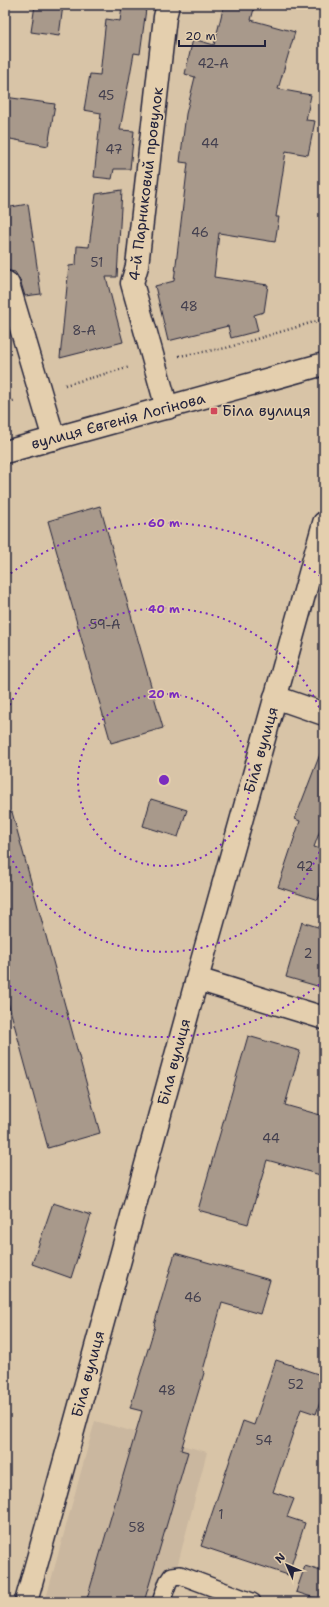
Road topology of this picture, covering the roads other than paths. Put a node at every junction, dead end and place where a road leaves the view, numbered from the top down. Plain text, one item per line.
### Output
1 (168, 5) edge
2 (5, 282) edge
3 (324, 364) edge
4 (167, 408) junction
5 (54, 439) junction
6 (5, 452) edge
7 (324, 522) edge
8 (275, 697) junction
9 (324, 714) edge
10 (197, 979) junction
11 (324, 1018) edge
12 (26, 1602) edge
13 (161, 1602) edge
14 (252, 1602) edge

1 - 4 street, 4-й Парниковий провулок
2 - 5 street
3 - 4 street, вулиця Євгенія Логінова
4 - 5 street, вулиця Євгенія Логінова
5 - 6 street, вулиця Євгенія Логінова
7 - 8 street, Біла вулиця
8 - 9 street
8 - 10 street, Біла вулиця
10 - 11 street
10 - 12 street, Біла вулиця
13 - 14 lane

